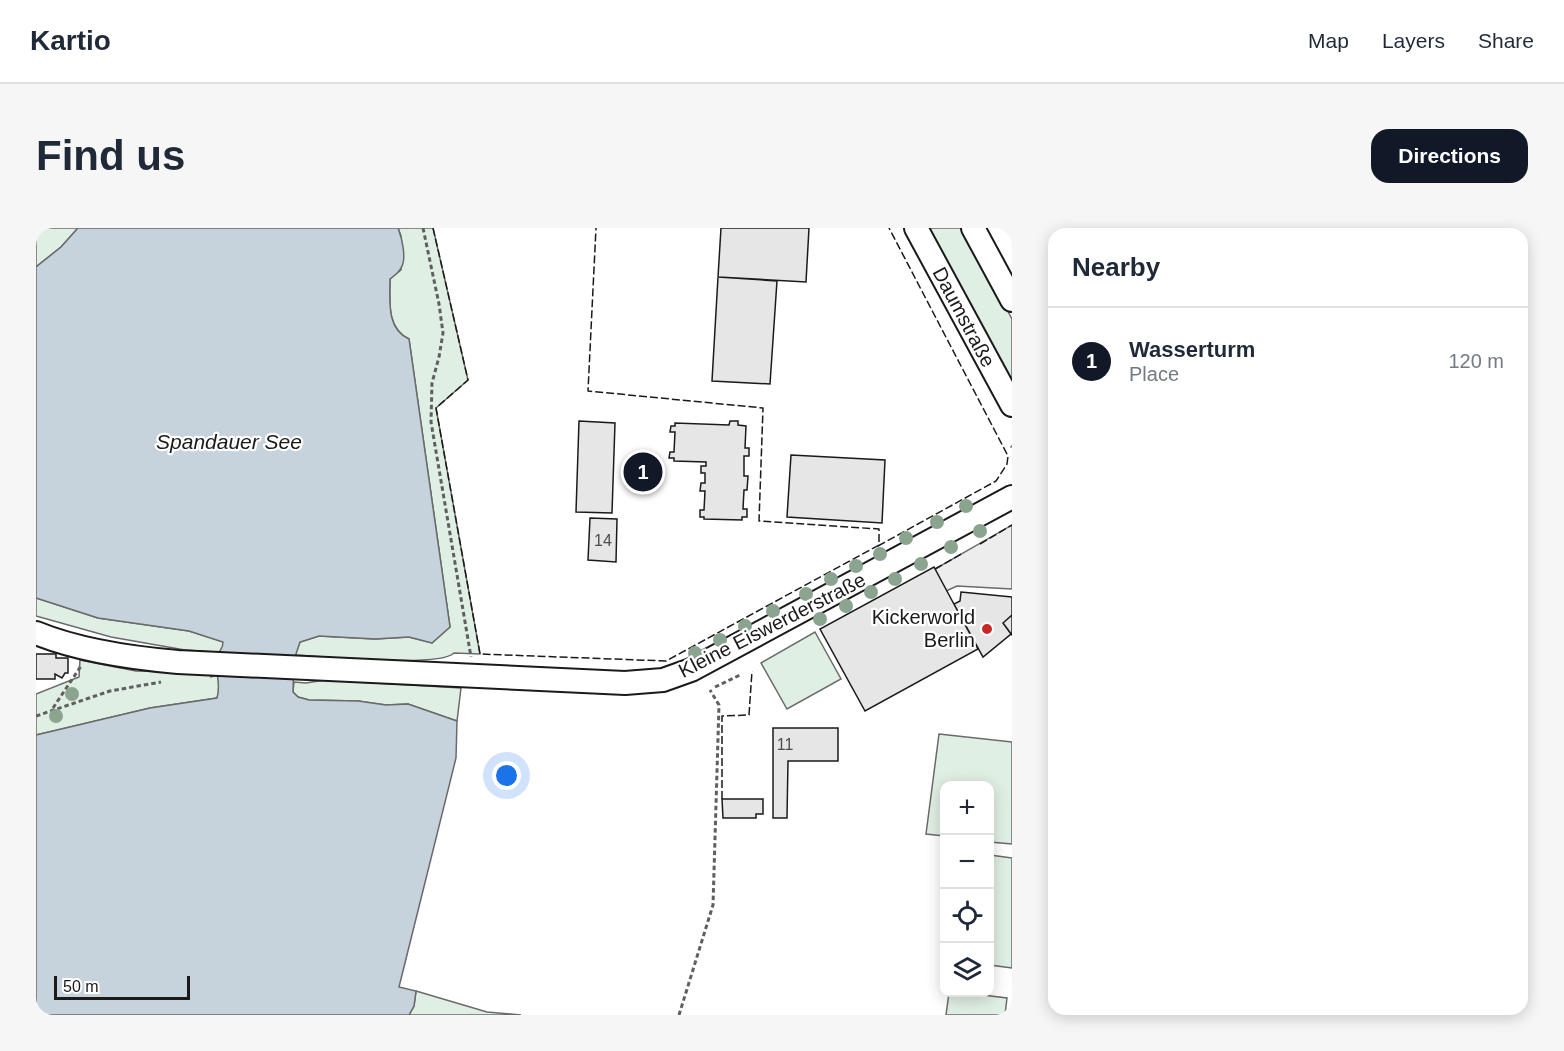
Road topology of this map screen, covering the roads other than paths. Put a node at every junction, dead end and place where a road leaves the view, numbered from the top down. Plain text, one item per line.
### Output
1 (916, 228) edge
2 (973, 228) edge
3 (1012, 300) edge
4 (1010, 395) edge
5 (1012, 497) edge
6 (36, 633) edge

1 - 4 street, Daumstraße
2 - 3 street
5 - 6 street, Kleine Eiswerderstraße

